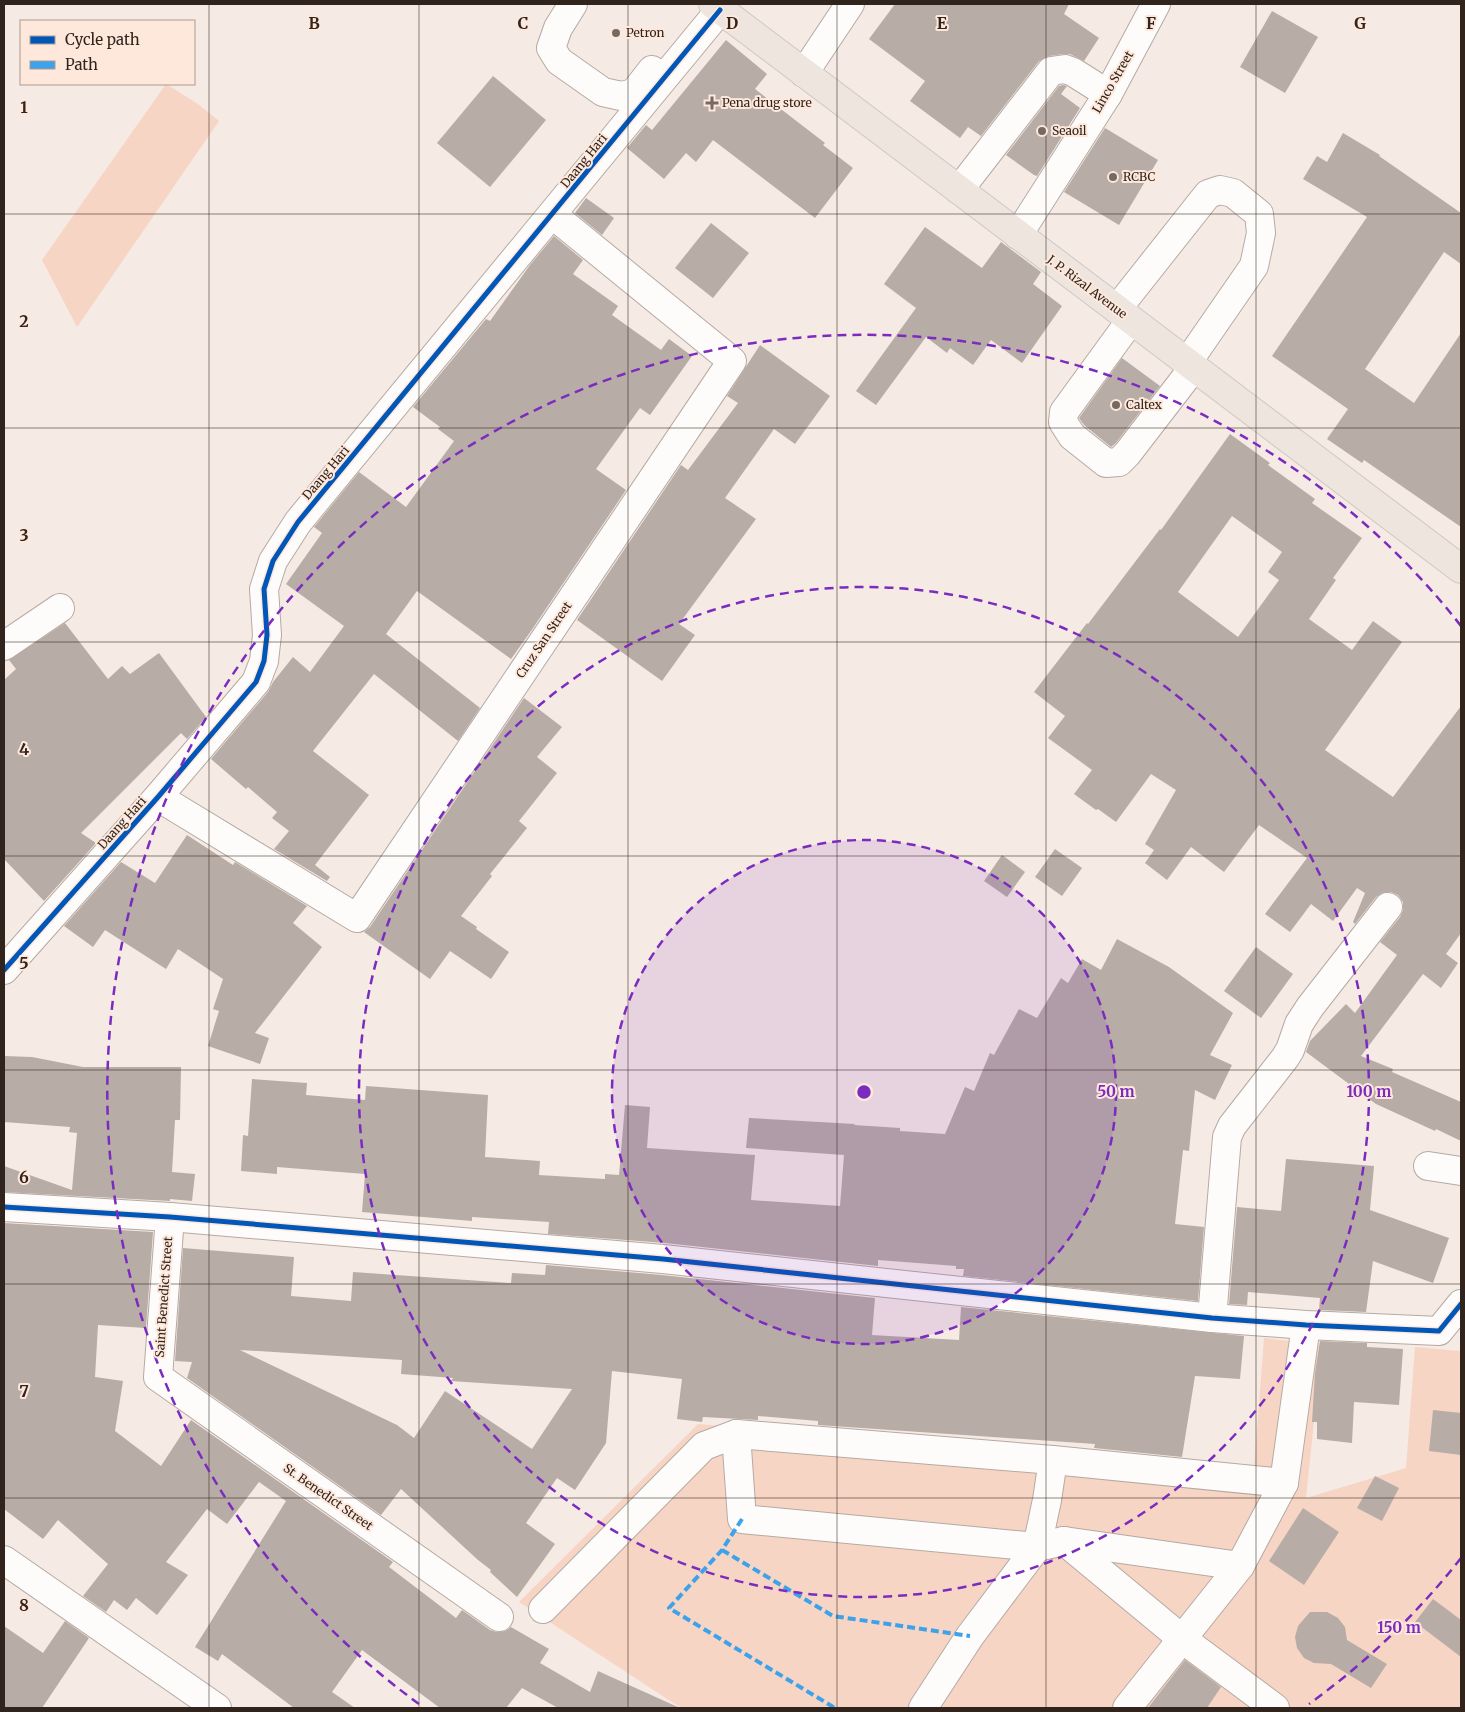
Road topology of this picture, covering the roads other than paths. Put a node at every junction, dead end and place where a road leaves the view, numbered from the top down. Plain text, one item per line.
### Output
1 (573, 4) edge
2 (850, 4) edge
3 (1156, 4) edge
4 (713, 6) edge
5 (804, 73) junction
6 (1108, 94) junction
7 (959, 190) junction
8 (553, 215) junction
9 (1018, 235) junction
10 (1124, 314) junction
11 (1190, 365) junction
12 (1461, 569) edge
13 (60, 608) dead end
14 (4, 646) edge
15 (158, 797) junction
16 (1388, 907) dead end
17 (4, 970) edge
18 (1428, 1166) dead end
19 (1461, 1171) edge
20 (4, 1207) edge
21 (170, 1217) junction
22 (1460, 1307) edge
23 (1212, 1318) junction
24 (1306, 1325) junction
25 (158, 1377) joint
26 (736, 1434) junction
27 (1053, 1460) junction
28 (1284, 1484) junction
29 (1064, 1541) junction
30 (1037, 1547) junction
31 (4, 1560) edge
32 (1240, 1566) junction
33 (543, 1609) dead end
34 (499, 1617) dead end
35 (1180, 1638) junction
36 (1269, 1707) edge
37 (217, 1708) edge
38 (923, 1708) edge
39 (1126, 1708) edge

1 - 4 street
2 - 5 street
3 - 6 street, Linco Street
4 - 5 main road, J. P. Rizal Avenue
4 - 8 street, Daang Hari
5 - 7 main road, J. P. Rizal Avenue
6 - 7 street
6 - 9 street, Linco Street
7 - 9 main road, J. P. Rizal Avenue
8 - 15 street, Daang Hari
8 - 15 street, Cruz San Street
9 - 10 main road, J. P. Rizal Avenue
10 - 11 main road, J. P. Rizal Avenue
10 - 11 street
10 - 11 street
11 - 12 main road, J. P. Rizal Avenue
13 - 14 street
15 - 17 street, Daang Hari
16 - 23 street
18 - 19 street
20 - 21 street
21 - 23 street
21 - 25 street, Saint Benedict Street
22 - 24 street
23 - 24 street
24 - 28 street
25 - 34 street, St. Benedict Street
26 - 27 street
26 - 30 street
26 - 33 street
27 - 28 street
27 - 30 street
28 - 32 street
29 - 30 street
29 - 32 street
29 - 35 street
30 - 38 street
31 - 37 street
32 - 35 street
35 - 36 street
35 - 39 street

